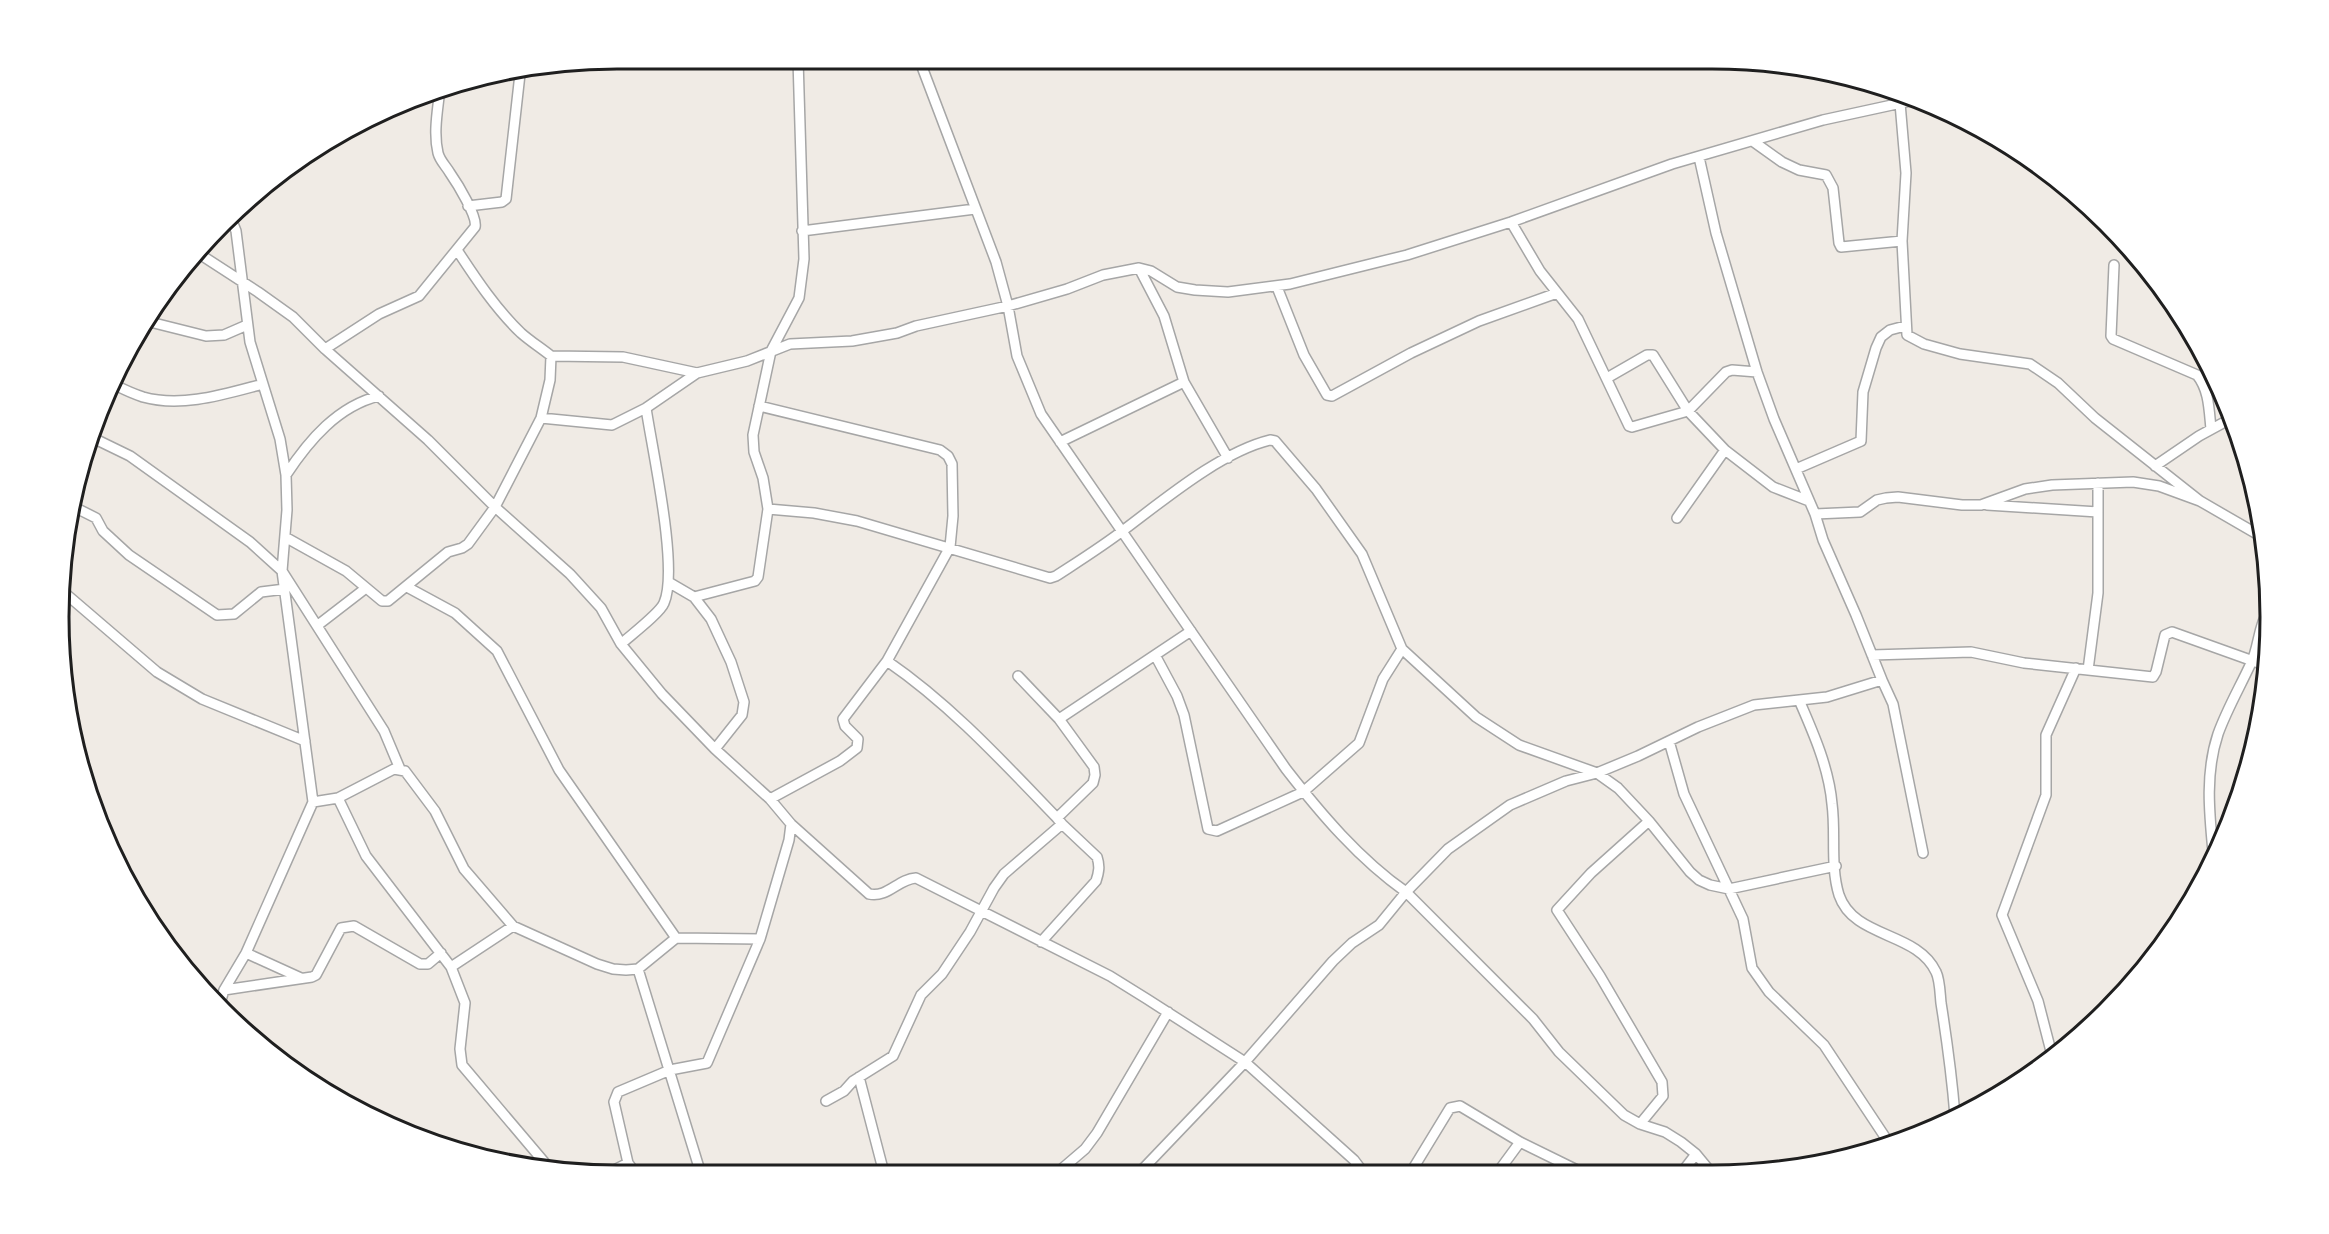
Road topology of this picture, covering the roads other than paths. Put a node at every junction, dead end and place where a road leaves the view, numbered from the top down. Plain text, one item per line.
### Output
1 (798, 69) edge
2 (923, 69) edge
3 (520, 78) edge
4 (439, 99) edge
5 (1900, 103) joint
6 (1754, 142) junction
7 (1699, 157) junction
8 (468, 206) junction
9 (975, 209) junction
10 (1511, 222) junction
11 (234, 226) edge
12 (802, 231) junction
13 (1902, 241) junction
14 (457, 250) junction
15 (204, 257) edge
16 (2114, 265) dead end
17 (1139, 268) junction
18 (241, 282) junction
19 (1277, 287) junction
20 (1557, 293) junction
21 (1008, 306) junction
22 (155, 323) edge
23 (247, 325) junction
24 (1905, 326) junction
25 (325, 349) junction
26 (771, 351) junction
27 (551, 356) junction
28 (1757, 372) junction
29 (697, 373) junction
30 (1607, 378) junction
31 (1184, 382) junction
32 (263, 384) junction
33 (120, 387) edge
34 (379, 396) junction
35 (759, 406) junction
36 (646, 408) junction
37 (1688, 411) junction
38 (541, 418) junction
39 (2224, 422) edge
40 (2211, 429) junction
41 (98, 441) edge
42 (1060, 442) junction
43 (1725, 450) junction
44 (1228, 458) junction
45 (2155, 466) junction
46 (1796, 469) junction
47 (286, 475) junction
48 (2098, 483) junction
49 (1809, 501) junction
50 (2200, 501) junction
51 (1981, 505) junction
52 (495, 507) junction
53 (768, 509) junction
54 (80, 510) edge
55 (2098, 512) junction
56 (1815, 514) junction
57 (1677, 518) dead end
58 (2253, 531) edge
59 (1123, 532) junction
60 (285, 537) junction
61 (950, 547) junction
62 (282, 571) junction
63 (670, 583) junction
64 (407, 587) junction
65 (366, 588) junction
66 (285, 590) junction
67 (70, 597) edge
68 (694, 597) junction
69 (318, 625) junction
70 (1191, 631) junction
71 (2260, 634) edge
72 (621, 644) junction
73 (1402, 650) junction
74 (1155, 655) junction
75 (1872, 655) junction
76 (886, 660) junction
77 (2252, 662) junction
78 (2258, 664) edge
79 (2076, 668) junction
80 (2088, 670) junction
81 (1018, 676) dead end
82 (1882, 680) junction
83 (1798, 700) junction
84 (1059, 719) junction
85 (305, 741) junction
86 (1670, 741) junction
87 (716, 749) junction
88 (400, 769) junction
89 (1597, 773) junction
90 (1303, 792) junction
91 (338, 798) junction
92 (770, 800) junction
93 (313, 802) junction
94 (1059, 821) junction
95 (1649, 821) junction
96 (791, 824) junction
97 (2212, 840) edge
98 (1923, 853) dead end
99 (1836, 866) junction
100 (1729, 889) junction
101 (1406, 892) junction
102 (981, 909) junction
103 (513, 926) junction
104 (676, 938) junction
105 (760, 939) junction
106 (1041, 942) junction
107 (246, 953) junction
108 (441, 953) junction
109 (451, 967) junction
110 (638, 969) junction
111 (302, 978) junction
112 (224, 990) junction
113 (222, 995) edge
114 (1168, 1012) junction
115 (2050, 1048) edge
116 (1245, 1062) junction
117 (670, 1070) junction
118 (859, 1077) junction
119 (826, 1101) dead end
120 (1954, 1108) edge
121 (1640, 1124) junction
122 (1885, 1137) edge
123 (1520, 1142) junction
124 (1696, 1154) junction
125 (542, 1159) edge
126 (628, 1162) junction
127 (622, 1165) edge
128 (630, 1165) edge
129 (698, 1165) edge
130 (882, 1165) edge
131 (1066, 1165) edge
132 (1147, 1165) edge
133 (1358, 1165) edge
134 (1415, 1165) edge
135 (1503, 1165) edge
136 (1567, 1165) edge
137 (1688, 1165) edge
138 (1705, 1165) edge

1 - 12 street
2 - 9 street
3 - 8 street
4 - 8 street
5 - 6 street
5 - 13 street
6 - 7 street
6 - 13 street
7 - 10 street
7 - 28 street
8 - 14 street
9 - 12 street
9 - 21 street
10 - 19 street
10 - 20 street
11 - 18 street
12 - 26 street
13 - 24 street
14 - 25 street
14 - 27 street
15 - 18 street
16 - 40 street
17 - 19 street
17 - 21 street
17 - 31 street
18 - 23 street
18 - 25 street
19 - 20 street
20 - 30 street
21 - 26 street
21 - 42 street
22 - 23 street
23 - 32 street
24 - 45 street
24 - 46 street
25 - 34 street
26 - 29 street
26 - 35 street
27 - 29 street
27 - 38 street
28 - 37 street
28 - 46 street
29 - 36 street
30 - 37 street
30 - 37 street
31 - 42 street
31 - 44 street
32 - 33 street
32 - 47 street
34 - 47 street
34 - 52 street
35 - 53 street
35 - 61 street
36 - 38 street
36 - 63 street
37 - 43 street
38 - 52 street
39 - 40 street
40 - 45 street
41 - 62 street
42 - 59 street
43 - 49 street
43 - 57 street
44 - 59 street
44 - 73 street
45 - 50 street
46 - 49 street
47 - 60 street
48 - 50 street
48 - 51 street
48 - 55 street
49 - 56 street
50 - 58 street
51 - 55 street
51 - 56 street
52 - 64 street
52 - 72 street
53 - 61 street
53 - 68 street
54 - 66 street
55 - 80 street
56 - 75 street
59 - 61 street
59 - 70 street
60 - 62 street
60 - 65 street
61 - 76 street
62 - 66 street
62 - 69 street
63 - 68 street
63 - 72 street
64 - 65 street
64 - 104 street
65 - 69 street
66 - 85 street
67 - 85 street
68 - 87 street
69 - 88 street
70 - 74 street
70 - 90 street
71 - 77 street
72 - 87 street
73 - 89 street
73 - 90 street
74 - 84 street
74 - 90 street
75 - 79 street
75 - 82 street
76 - 92 street
76 - 94 street
77 - 78 street
77 - 80 street
77 - 97 street
79 - 80 street
79 - 115 street
81 - 84 street
82 - 83 street
82 - 98 street
83 - 86 street
83 - 99 street
84 - 94 street
85 - 93 street
86 - 89 street
86 - 100 street
87 - 92 street
88 - 91 street
88 - 103 street
89 - 95 street
89 - 101 street
90 - 101 street
91 - 93 street
91 - 108 street
92 - 96 street
93 - 107 street
94 - 102 street
94 - 106 street
95 - 100 street
95 - 121 street
96 - 102 street
96 - 105 street
99 - 100 street
99 - 120 street
100 - 122 street
101 - 116 street
101 - 121 street
102 - 106 street
102 - 118 street
103 - 109 street
103 - 110 street
104 - 105 street
104 - 110 street
105 - 117 street
106 - 114 street
107 - 111 street
107 - 112 street
108 - 109 street
108 - 111 street
109 - 125 street
110 - 117 street
111 - 112 street
112 - 113 street
114 - 116 street
114 - 131 street
116 - 132 street
116 - 133 street
117 - 126 street
117 - 129 street
118 - 119 street
118 - 130 street
121 - 124 street
123 - 134 street
123 - 135 street
123 - 136 street
124 - 137 street
124 - 138 street
126 - 127 street
126 - 128 street

